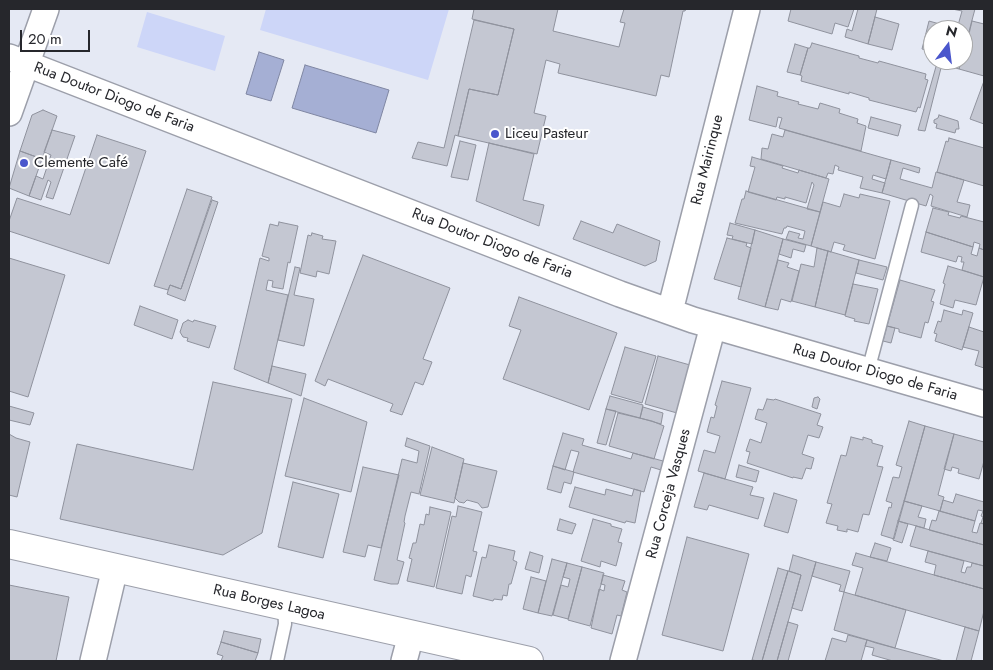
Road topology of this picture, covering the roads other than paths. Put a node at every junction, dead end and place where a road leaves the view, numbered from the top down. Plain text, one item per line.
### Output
1 (46, 9) edge
2 (747, 9) edge
3 (18, 61) edge
4 (9, 113) edge
5 (912, 205) dead end
6 (670, 312) junction
7 (713, 326) junction
8 (868, 371) junction
9 (984, 404) edge
10 (9, 544) edge
11 (115, 568) junction
12 (284, 606) junction
13 (411, 635) junction
14 (93, 661) edge
15 (277, 661) edge
16 (404, 661) edge
17 (530, 661) edge
18 (624, 661) edge

1 - 3 street
2 - 6 street, Rua Mairinque
3 - 4 street
3 - 6 street, Rua Doutor Diogo de Faria
5 - 8 lane
6 - 7 street, Rua Doutor Diogo de Faria
7 - 8 street, Rua Doutor Diogo de Faria
7 - 18 street, Rua Corceja Vasques
8 - 9 street, Rua Doutor Diogo de Faria
10 - 11 street, Rua Borges Lagoa
11 - 12 street, Rua Borges Lagoa
11 - 14 street
12 - 13 street, Rua Borges Lagoa
12 - 15 lane
13 - 16 street
13 - 17 street, Rua Borges Lagoa

